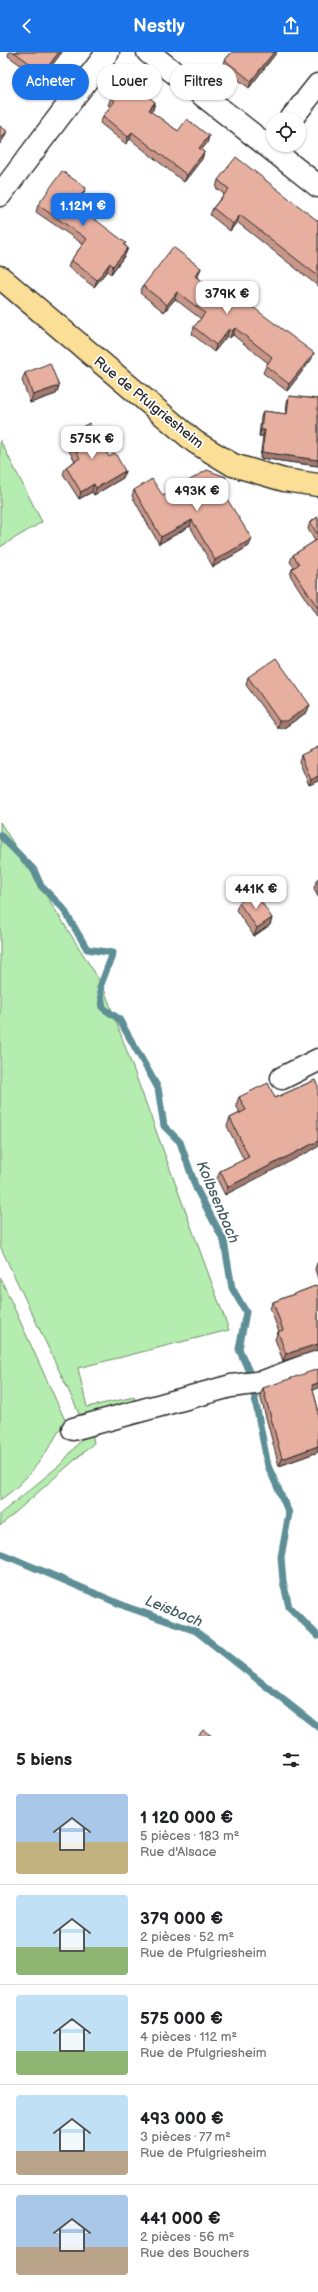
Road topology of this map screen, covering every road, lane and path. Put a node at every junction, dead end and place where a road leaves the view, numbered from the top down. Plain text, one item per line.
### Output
1 (108, 52) edge
2 (148, 52) edge
3 (318, 85) edge
4 (297, 112) edge
5 (266, 141) edge
6 (279, 152) edge
7 (318, 186) edge
8 (0, 195) edge
9 (0, 278) edge
10 (318, 485) edge
11 (318, 1060) edge
12 (282, 1078) dead end
13 (318, 1361) edge
14 (73, 1429) dead end

1 - 8 street
2 - 5 street
3 - 4 street
6 - 7 street
9 - 10 main road, Rue de Pfulgriesheim
11 - 12 street
13 - 14 street

